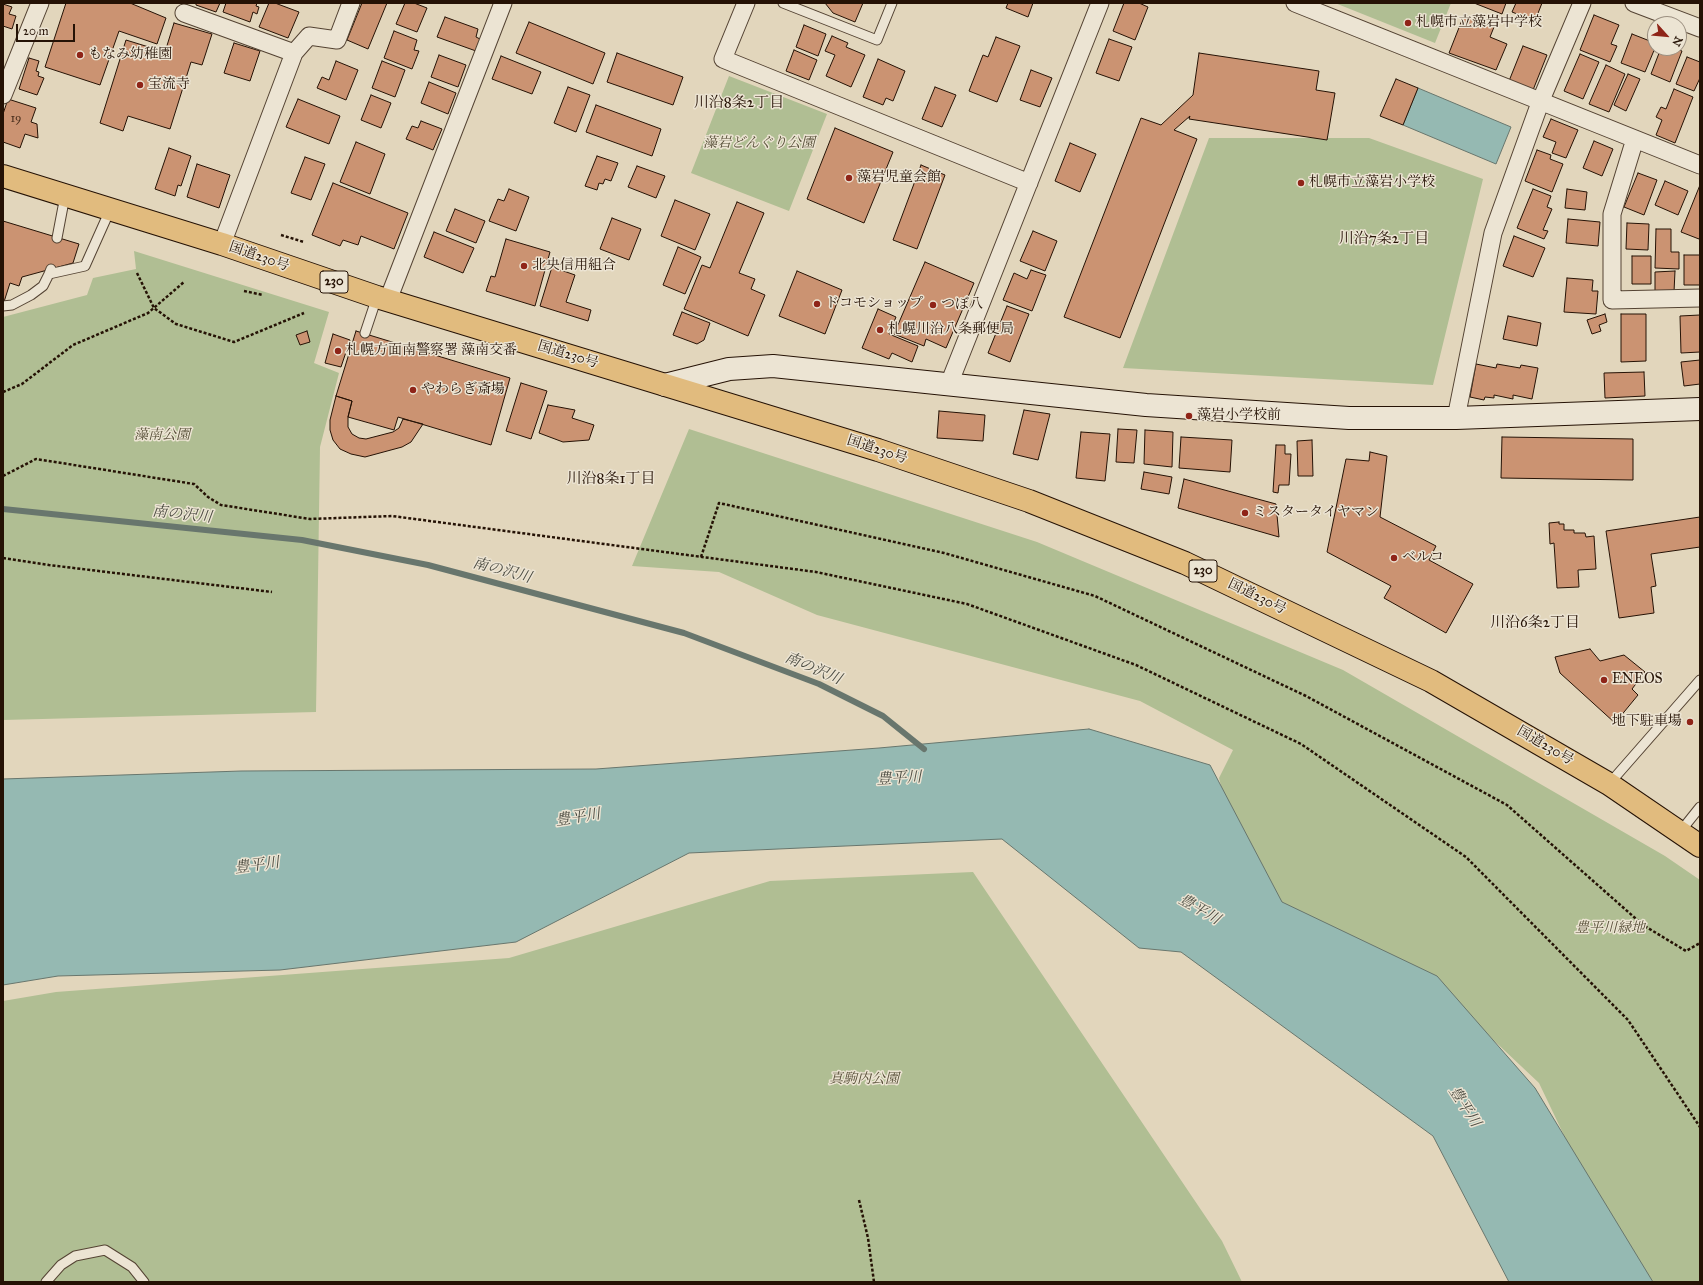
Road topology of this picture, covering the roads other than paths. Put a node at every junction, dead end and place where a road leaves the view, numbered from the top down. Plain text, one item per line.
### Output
1 (40, 3) edge
2 (351, 3) edge
3 (504, 3) edge
4 (746, 3) edge
5 (783, 3) edge
6 (892, 3) edge
7 (1100, 3) edge
8 (1295, 3) edge
9 (1582, 3) edge
10 (1634, 3) edge
11 (184, 13) dead end
12 (1700, 28) edge
13 (294, 53) junction
14 (3, 95) edge
15 (1541, 100) junction
16 (1635, 139) junction
17 (1700, 165) edge
18 (3, 176) edge
19 (1029, 183) junction
20 (65, 196) junction
21 (110, 210) junction
22 (56, 238) dead end
23 (222, 244) junction
24 (382, 298) junction
25 (1700, 298) edge
26 (3, 306) edge
27 (365, 333) dead end
28 (949, 384) junction
29 (665, 385) junction
30 (1700, 409) edge
31 (1456, 418) junction
32 (1700, 680) edge
33 (1609, 784) junction
34 (1700, 807) edge
35 (1680, 832) junction
36 (1700, 846) edge
37 (46, 1282) edge
38 (144, 1282) edge

1 - 14 street
2 - 13 street
3 - 24 street
4 - 19 street
5 - 6 lane
7 - 19 street
8 - 15 street
9 - 15 street
10 - 12 street
11 - 13 street
13 - 23 street
15 - 16 street
15 - 31 street
16 - 17 street
16 - 25 street
18 - 20 highway, 国道230号 / 230
19 - 28 street
20 - 21 highway, 国道230号 / 230
20 - 22 lane
21 - 23 highway, 国道230号 / 230
21 - 26 lane
23 - 24 highway, 国道230号 / 230
24 - 27 lane
24 - 29 highway, 国道230号 / 230
28 - 29 street
28 - 31 street
29 - 33 highway, 国道230号 / 230
30 - 31 street
32 - 33 lane
33 - 35 highway, 国道230号 / 230
34 - 35 lane
35 - 36 highway, 国道230号 / 230
37 - 38 lane

